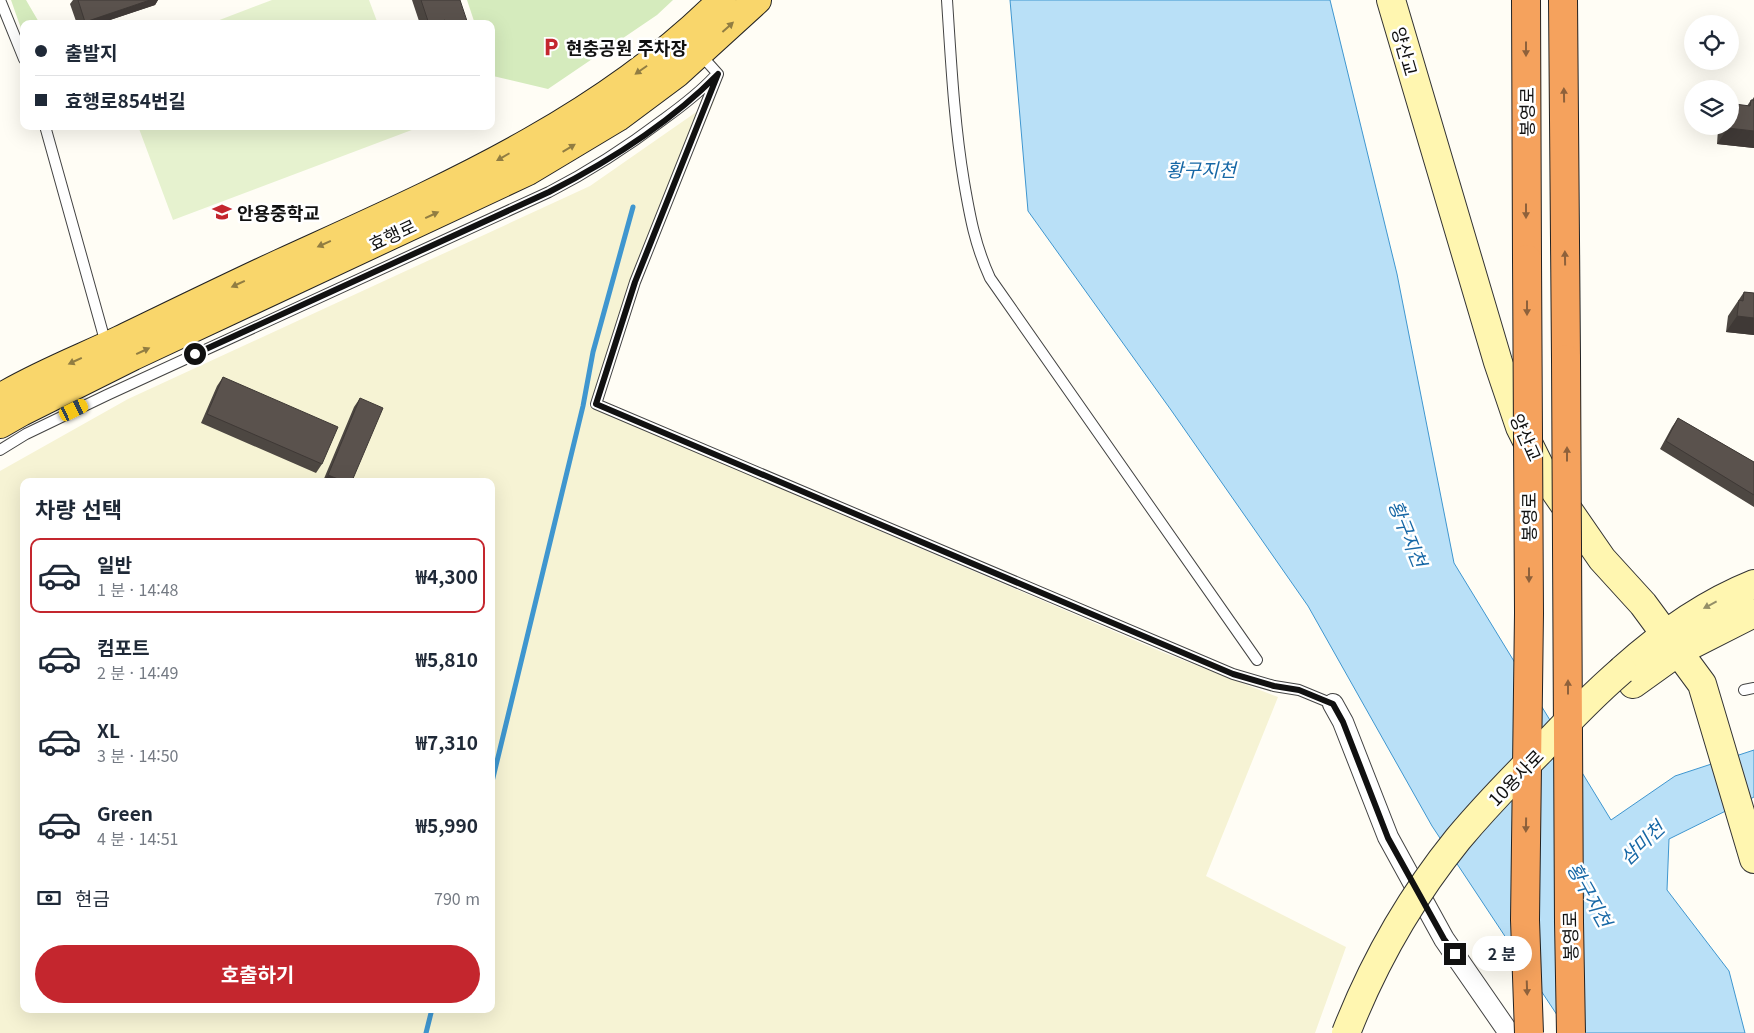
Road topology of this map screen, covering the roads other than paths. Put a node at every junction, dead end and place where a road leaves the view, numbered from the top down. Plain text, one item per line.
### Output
1 (0, 0) edge
2 (722, 0) edge
3 (757, 0) edge
4 (947, 0) edge
5 (1391, 0) edge
6 (1526, 0) edge
7 (1563, 0) edge
8 (20, 49) edge
9 (700, 53) junction
10 (718, 74) junction
11 (46, 130) edge
12 (458, 192) junction
13 (286, 272) junction
14 (106, 346) junction
15 (8, 406) edge
16 (0, 450) edge
17 (1752, 599) edge
18 (1672, 642) junction
19 (1257, 660) dead end
20 (1627, 677) junction
21 (1333, 704) joint
22 (1752, 850) edge
23 (1346, 1033) edge
24 (1363, 1033) edge
25 (1509, 1033) edge
26 (1529, 1033) edge
27 (1571, 1033) edge

1 - 8 lane
2 -> 12 main road, 효행로
9 -> 3 main road, 효행로
4 - 19 lane
5 - 18 street, 양산교
6 -> 26 highway, 봉영로, bridge
27 -> 7 highway, 봉영로, bridge
9 - 10 lane
12 -> 9 main road, 효행로
10 - 16 lane
10 - 21 lane
11 - 14 lane
12 - 13 main road, 효행로
13 -> 14 main road, 효행로
15 -> 13 main road, 효행로
14 -> 15 main road, 효행로
17 - 18 street, 10용사로
18 - 20 street, 10용사로
18 - 22 street, 양산교
20 - 23 street, 10용사로, bridge
20 - 24 street, 10용사로, bridge
21 - 25 street

